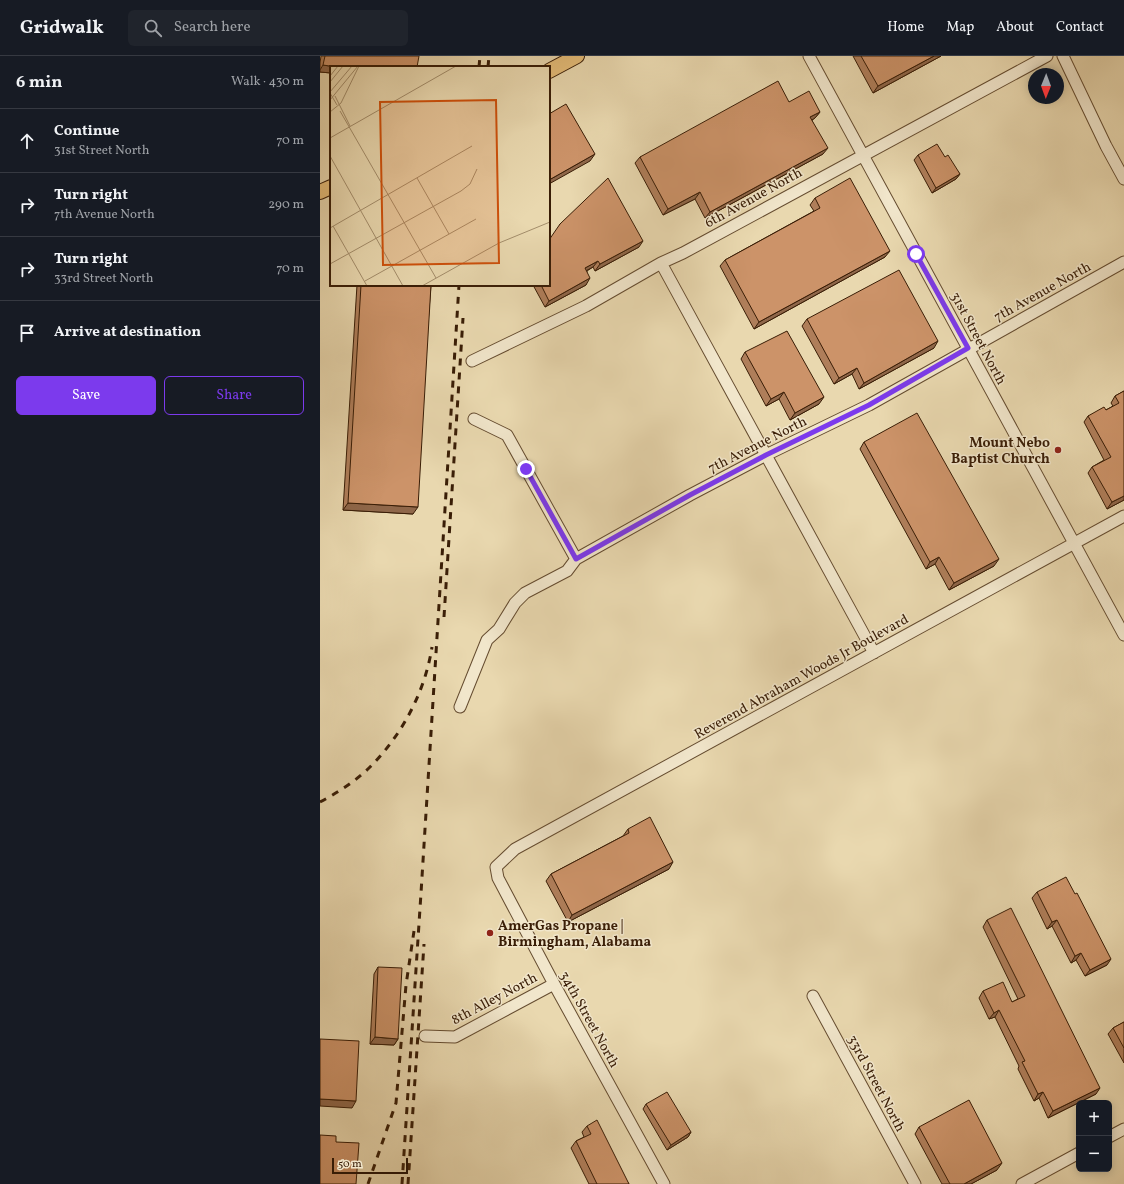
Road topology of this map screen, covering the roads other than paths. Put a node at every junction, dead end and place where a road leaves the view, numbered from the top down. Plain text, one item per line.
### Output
1 (577, 56) edge
2 (809, 56) edge
3 (1047, 56) edge
4 (1063, 56) edge
5 (550, 70) edge
6 (863, 155) junction
7 (1124, 179) edge
8 (330, 187) edge
9 (320, 192) edge
10 (1124, 262) edge
11 (661, 263) junction
12 (968, 348) junction
13 (472, 361) dead end
14 (474, 419) dead end
15 (766, 455) junction
16 (1124, 516) edge
17 (1074, 543) junction
18 (576, 559) junction
19 (1124, 635) edge
20 (874, 653) junction
21 (460, 707) dead end
22 (496, 867) joint
23 (554, 984) junction
24 (813, 996) dead end
25 (424, 1036) dead end
26 (1124, 1129) edge
27 (1111, 1136) edge
28 (1076, 1155) edge
29 (664, 1184) edge
30 (915, 1184) edge
31 (1022, 1184) edge

1 - 5 main road
2 - 6 street, 31st Street North
3 - 6 street, 6th Avenue North
4 - 7 street
6 - 11 street, 6th Avenue North
6 - 12 street, 31st Street North
8 - 9 main road
10 - 12 street, 7th Avenue North
11 - 13 street, 6th Avenue North
11 - 15 street
12 - 15 street, 7th Avenue North
12 - 17 street, 31st Street North
14 - 18 street
15 - 18 street, 7th Avenue North
15 - 20 street
16 - 17 street, Reverend Abraham Woods Jr Boulevard
17 - 19 street, 31st Street North
17 - 20 street, Reverend Abraham Woods Jr Boulevard
18 - 21 street, 7th Avenue North
20 - 22 street, Reverend Abraham Woods Jr Boulevard
22 - 23 street, 34th Street North
23 - 25 street, 8th Alley North
23 - 29 street, 34th Street North
24 - 30 street, 33rd Street North
26 - 27 street
28 - 31 street

